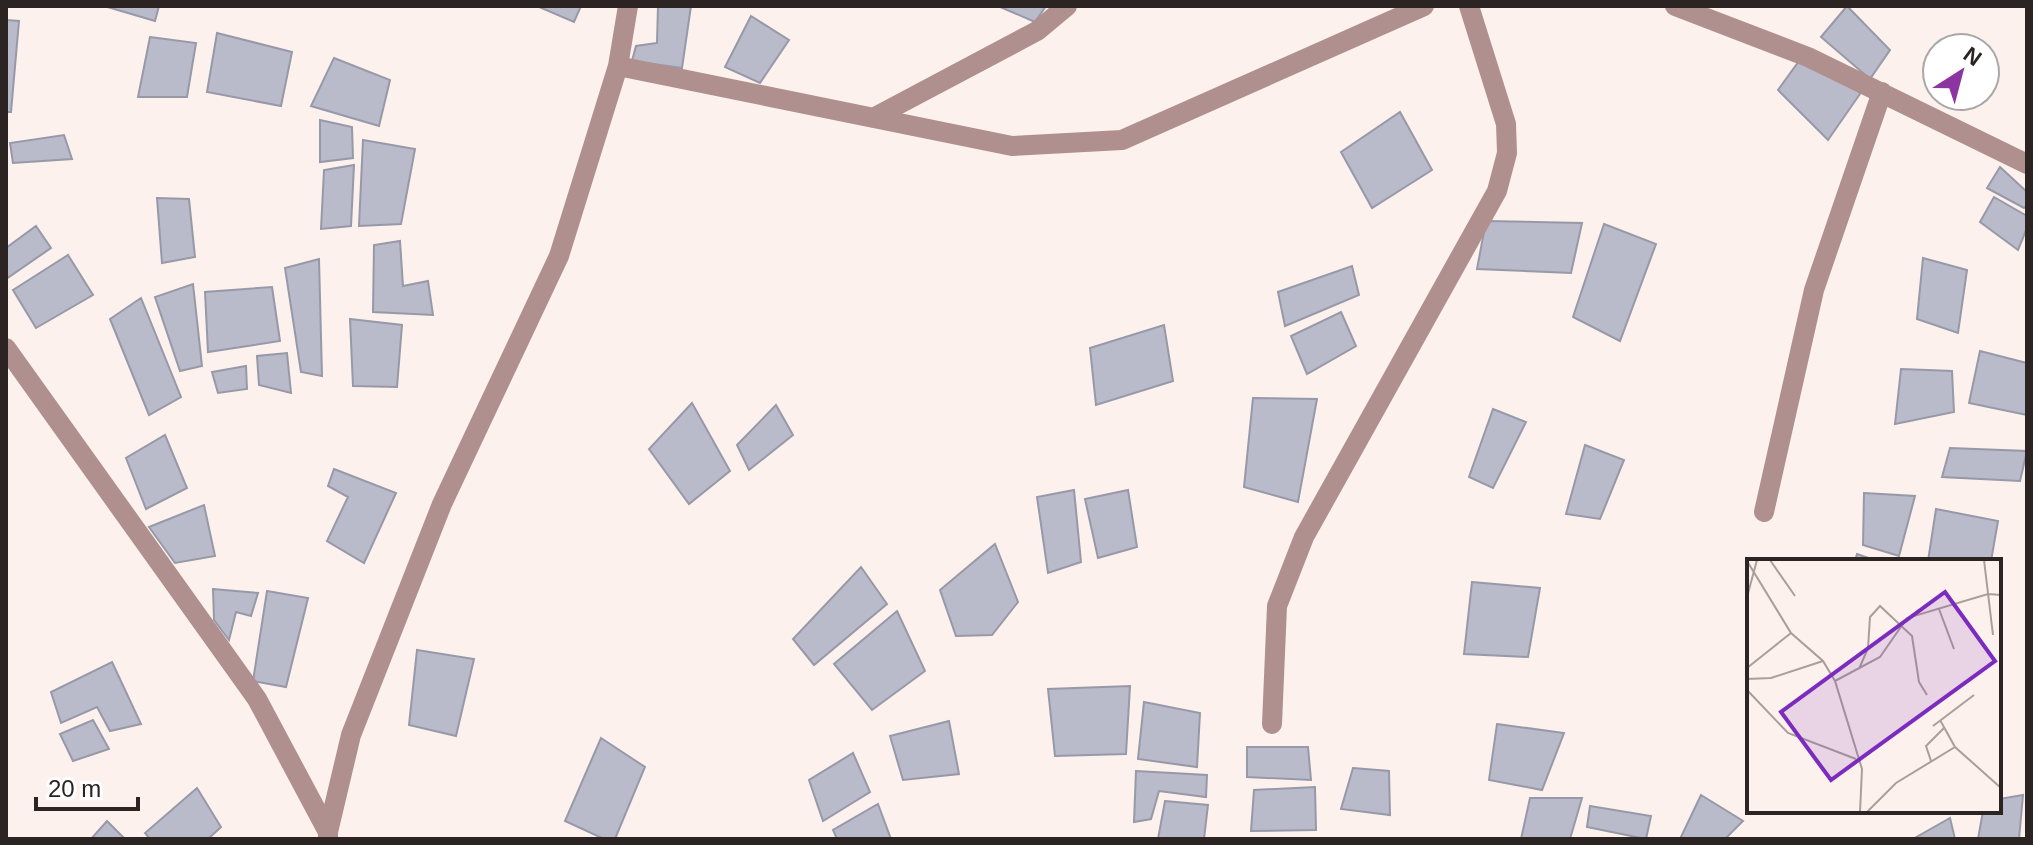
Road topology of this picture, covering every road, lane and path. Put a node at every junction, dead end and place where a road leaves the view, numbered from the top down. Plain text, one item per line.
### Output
1 (628, 6) edge
2 (1067, 6) edge
3 (1424, 6) edge
4 (1469, 6) edge
5 (1675, 6) edge
6 (618, 66) junction
7 (1882, 92) junction
8 (873, 118) junction
9 (2027, 164) edge
10 (6, 348) edge
11 (1764, 512) dead end
12 (1272, 724) dead end
13 (328, 836) edge

1 - 6 street
2 - 8 street
3 - 8 street
4 - 12 street
5 - 7 street
6 - 8 street
6 - 13 street
7 - 9 street
7 - 11 street
10 - 13 street

